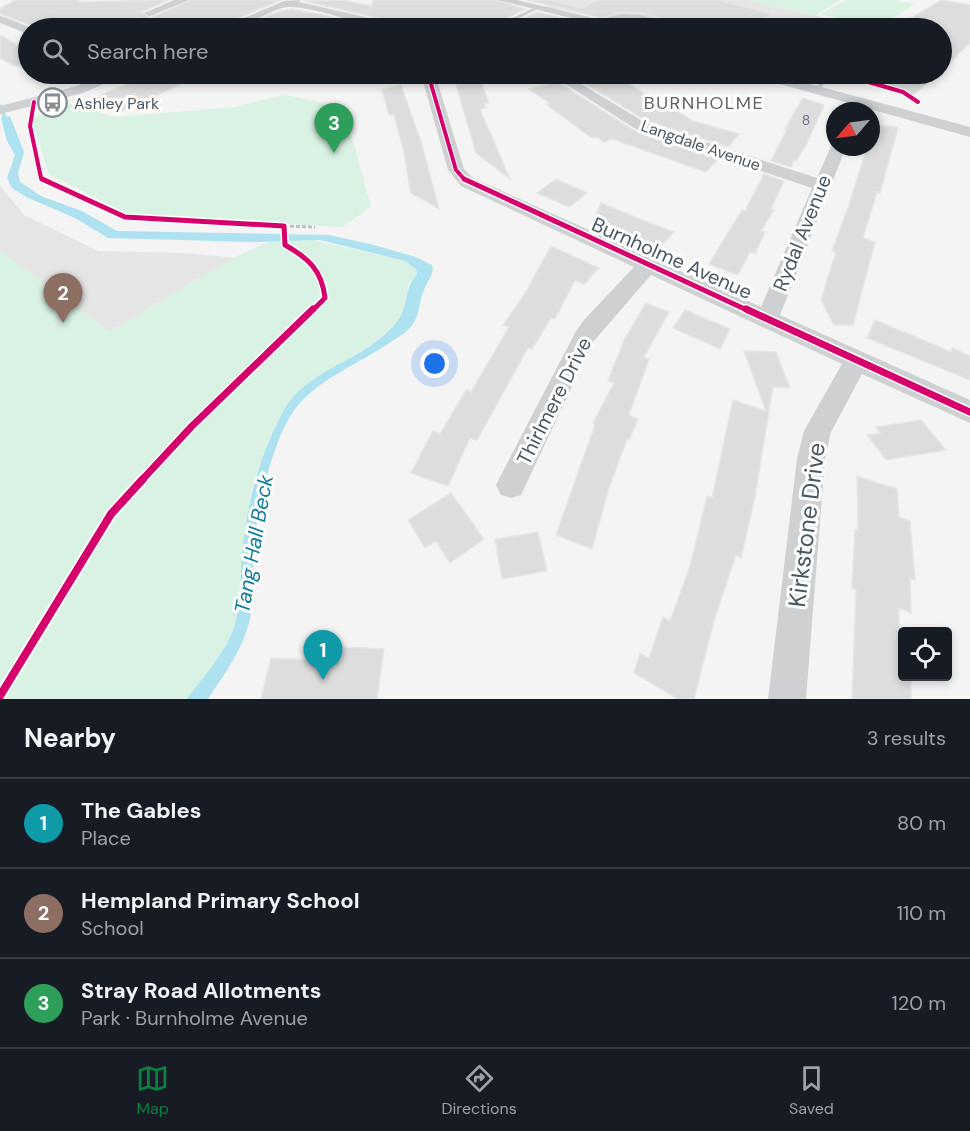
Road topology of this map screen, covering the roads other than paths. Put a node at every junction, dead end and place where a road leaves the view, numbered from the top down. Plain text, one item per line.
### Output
1 (184, 0) edge
2 (503, 0) edge
3 (292, 2) edge
4 (537, 8) junction
5 (148, 13) dead end
6 (635, 15) junction
7 (252, 18) edge
8 (358, 18) edge
9 (516, 18) edge
10 (590, 18) edge
11 (606, 18) edge
12 (620, 18) edge
13 (646, 18) edge
14 (0, 19) edge
15 (18, 27) edge
16 (94, 84) edge
17 (431, 84) edge
18 (569, 84) edge
19 (800, 84) edge
20 (819, 84) edge
21 (816, 88) junction
22 (849, 102) edge
23 (0, 110) edge
24 (880, 111) edge
25 (970, 132) edge
26 (834, 156) edge
27 (820, 185) junction
28 (648, 265) junction
29 (767, 319) junction
30 (857, 360) junction
31 (970, 412) edge
32 (511, 485) dead end
33 (787, 699) edge

1 - 5 street
2 - 4 street
3 - 7 street
3 - 8 street
4 - 9 lane
4 - 10 street
6 - 11 lane
6 - 12 lane
6 - 13 lane
14 - 15 street
16 - 23 street
17 - 28 street, Burnholme Avenue
18 - 27 street, Langdale Avenue
19 - 21 street
20 - 21 lane
21 - 22 street
24 - 25 street
26 - 27 street, Rydal Avenue
27 - 29 street, Rydal Avenue
28 - 29 street, Burnholme Avenue
28 - 32 street, Thirlmere Drive
29 - 30 street, Burnholme Avenue
30 - 31 street, Burnholme Avenue
30 - 33 street, Kirkstone Drive

